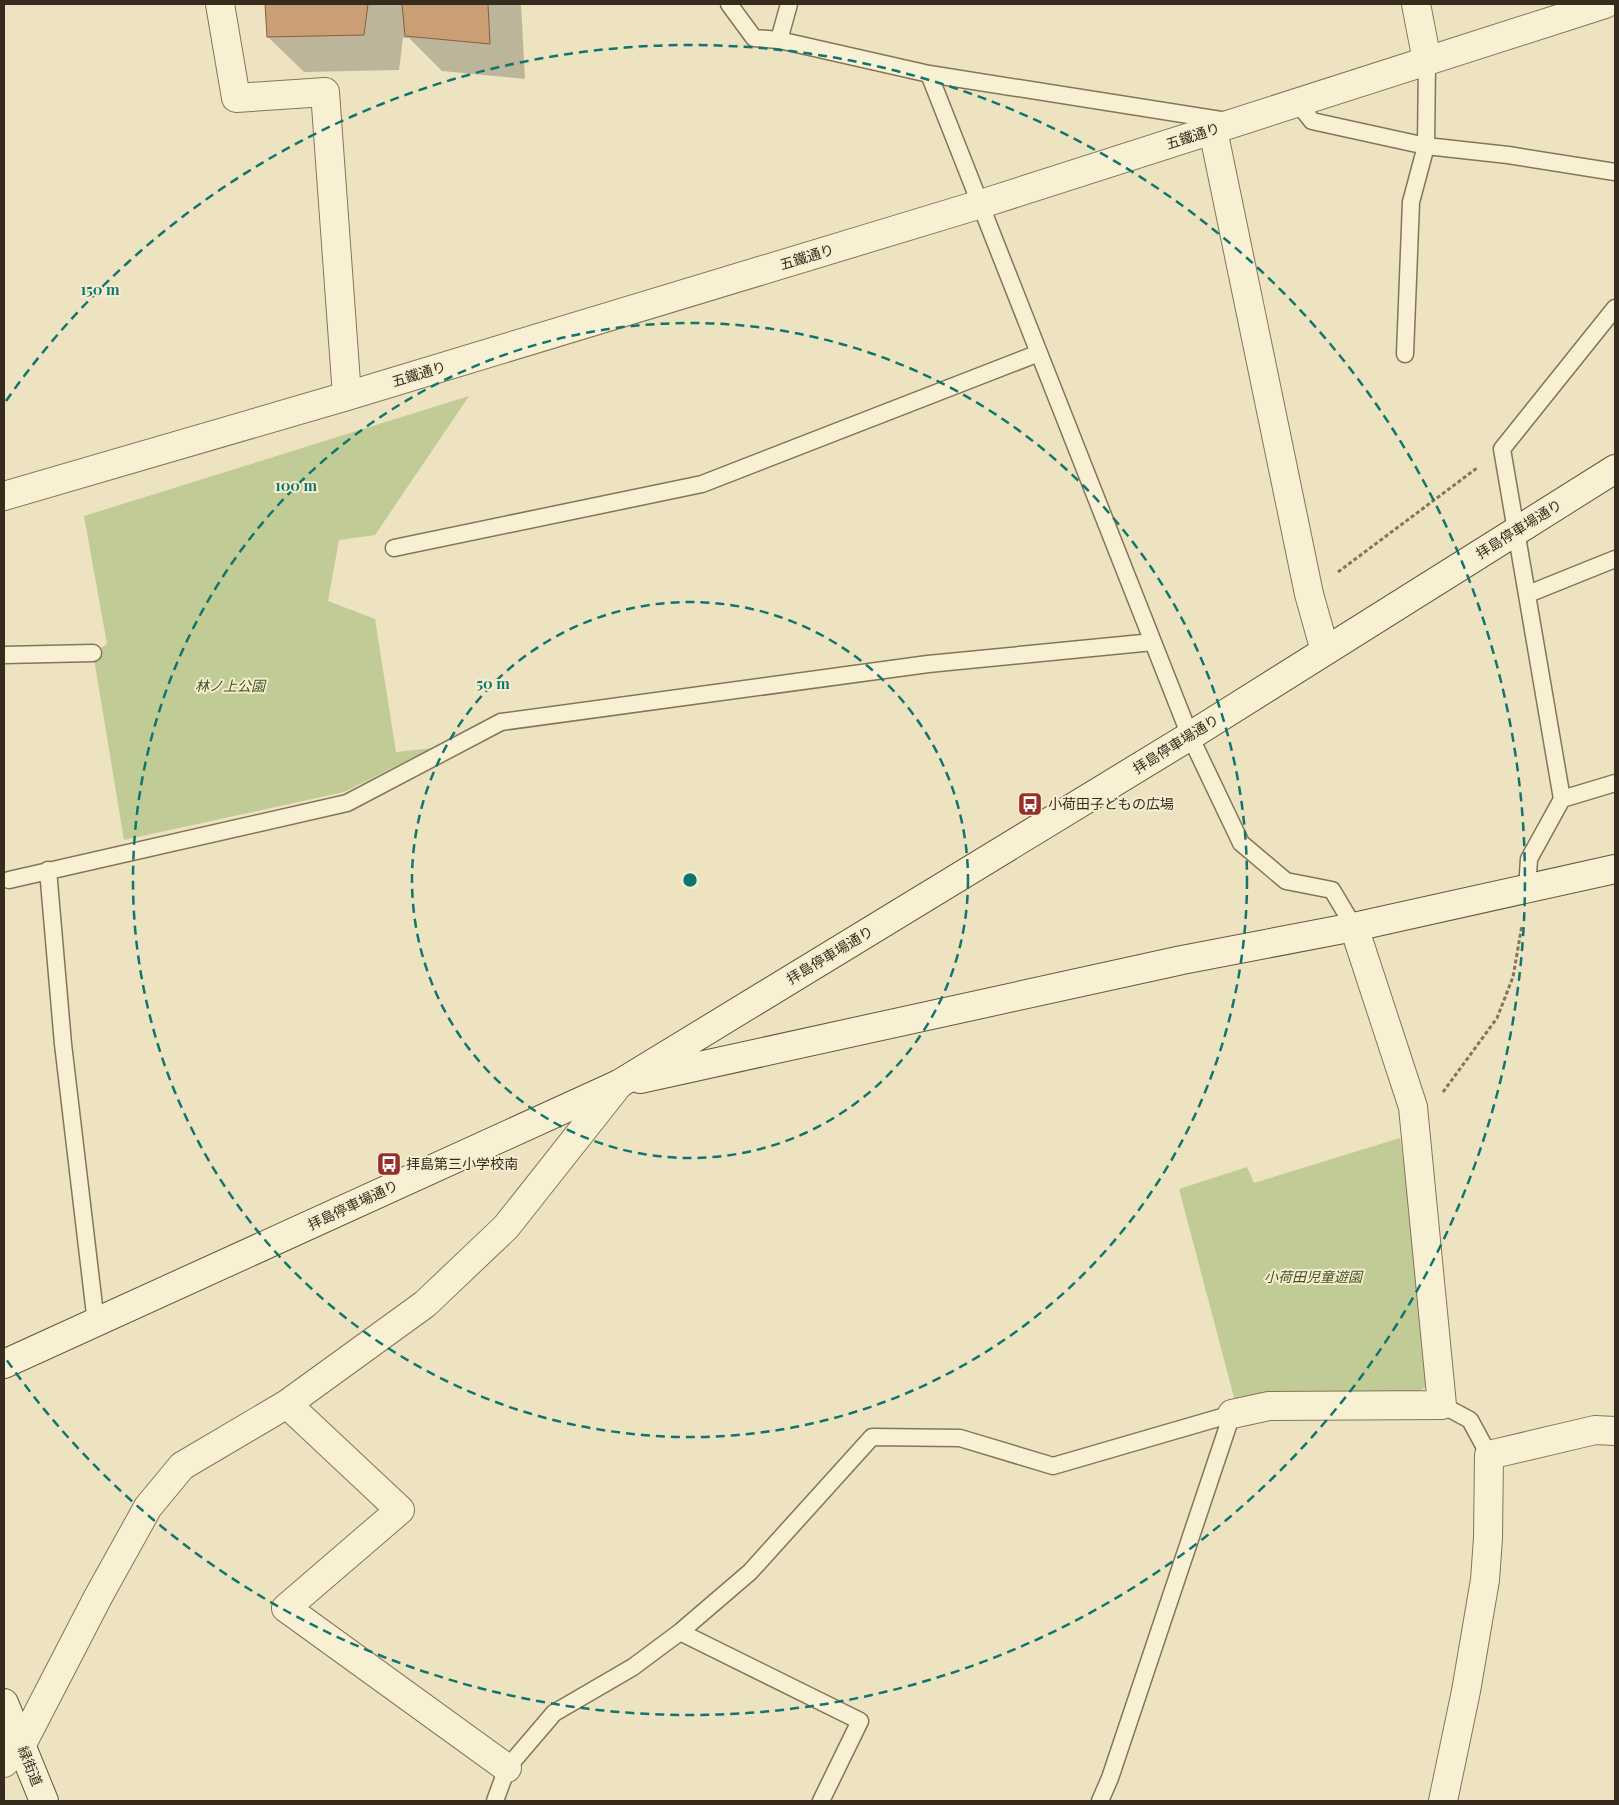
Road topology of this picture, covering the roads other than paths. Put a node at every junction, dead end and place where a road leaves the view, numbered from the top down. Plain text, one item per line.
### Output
1 (220, 4) edge
2 (729, 4) edge
3 (789, 4) edge
4 (1416, 4) edge
5 (1605, 4) edge
6 (779, 40) junction
7 (1427, 61) junction
8 (929, 74) junction
9 (1297, 102) junction
10 (1225, 126) junction
11 (1426, 146) junction
12 (1615, 172) edge
13 (981, 204) junction
14 (1615, 308) edge
15 (1039, 353) junction
16 (1405, 354) dead end
17 (346, 396) junction
18 (1615, 469) edge
19 (4, 496) edge
20 (1515, 531) junction
21 (394, 548) dead end
22 (1615, 559) edge
23 (1528, 594) junction
24 (1153, 642) junction
25 (1325, 651) junction
26 (93, 653) dead end
27 (4, 655) edge
28 (1190, 736) junction
29 (1615, 783) edge
30 (1562, 799) junction
31 (1615, 869) edge
32 (48, 870) junction
33 (9, 880) dead end
34 (1527, 888) junction
35 (1354, 927) junction
36 (619, 1084) junction
37 (96, 1322) junction
38 (4, 1364) edge
39 (287, 1404) junction
40 (1442, 1405) junction
41 (1232, 1414) junction
42 (1615, 1431) edge
43 (1489, 1455) junction
44 (680, 1632) junction
45 (4, 1703) edge
46 (13, 1754) edge
47 (507, 1768) junction
48 (1447, 1800) edge
49 (44, 1801) edge
50 (495, 1801) edge
51 (821, 1801) edge
52 (1100, 1801) edge

1 - 17 street
2 - 6 lane
3 - 6 lane
4 - 7 street
5 - 7 street, 五鐵通り
6 - 8 lane
7 - 9 street, 五鐵通り
7 - 11 lane
8 - 10 lane
8 - 13 lane
9 - 10 street, 五鐵通り
9 - 11 lane
10 - 13 street, 五鐵通り
10 - 25 street
11 - 12 lane
11 - 16 lane
13 - 15 lane
13 - 17 street, 五鐵通り
14 - 20 lane
15 - 21 lane
15 - 24 lane
17 - 19 street, 五鐵通り
18 - 20 street, 拝島停車場通り
20 - 23 lane
20 - 25 street, 拝島停車場通り
22 - 23 lane
23 - 30 lane
24 - 28 lane
24 - 32 lane
25 - 28 street, 拝島停車場通り
26 - 27 lane
28 - 35 lane
28 - 36 street, 拝島停車場通り
29 - 30 lane
30 - 34 lane
31 - 34 street
32 - 33 lane
32 - 37 lane
34 - 35 street
35 - 36 street
35 - 40 street
36 - 37 street, 拝島停車場通り
36 - 39 street
37 - 38 street, 拝島停車場通り
39 - 46 street
39 - 47 street
40 - 41 street
40 - 43 lane
41 - 44 lane
41 - 52 lane
42 - 43 street
43 - 48 street
44 - 47 lane
44 - 51 lane
45 - 46 street, 緑街道
46 - 49 street, 緑街道
47 - 50 lane

